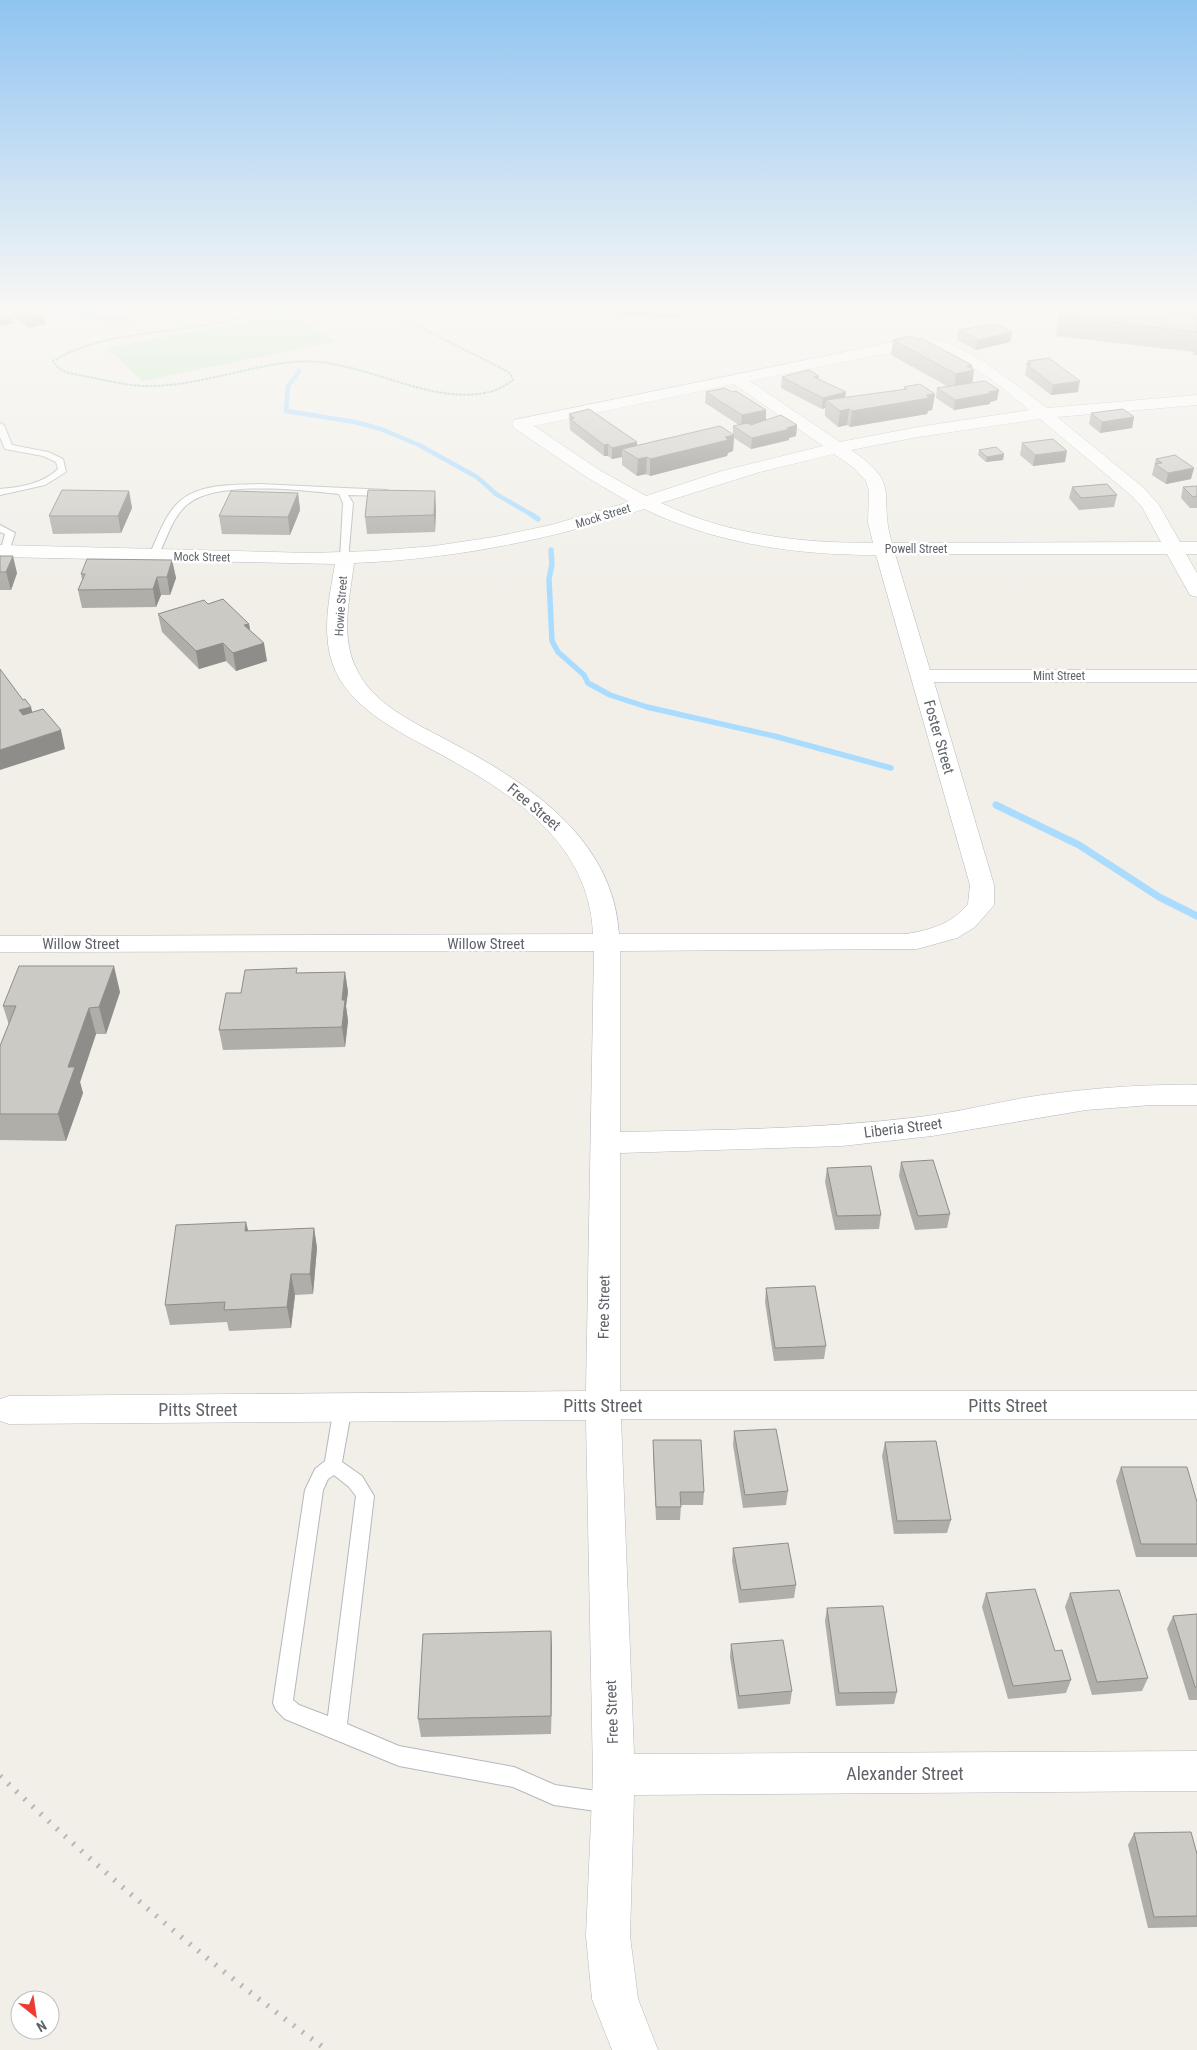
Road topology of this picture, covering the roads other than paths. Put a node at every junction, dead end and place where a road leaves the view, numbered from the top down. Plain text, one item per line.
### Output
1 (618, 404) edge
2 (774, 404) edge
3 (1031, 404) edge
4 (1153, 404) edge
5 (1042, 413) junction
6 (0, 425) edge
7 (839, 447) junction
8 (0, 492) edge
9 (342, 492) junction
10 (397, 493) edge
11 (642, 503) junction
12 (0, 528) edge
13 (1174, 548) junction
14 (1197, 548) edge
15 (884, 549) junction
16 (2, 551) edge
17 (154, 555) junction
18 (345, 559) junction
19 (1197, 591) edge
20 (921, 676) junction
21 (1197, 676) edge
22 (353, 681) joint
23 (968, 921) joint
24 (0, 944) edge
25 (607, 944) junction
26 (1197, 1094) edge
27 (606, 1143) junction
28 (1197, 1404) edge
29 (603, 1405) junction
30 (344, 1408) junction
31 (9, 1410) dead end
32 (333, 1464) junction
33 (336, 1729) junction
34 (1197, 1771) edge
35 (613, 1789) junction
36 (635, 2050) edge

1 - 11 street, Powell Street
2 - 7 street, Foster Street
3 - 5 street
4 - 5 street, Mock Street
5 - 7 street, Mock Street
5 - 13 street
6 - 8 lane
7 - 11 street, Mock Street
7 - 15 street, Foster Street
9 - 10 lane
9 - 17 lane
9 - 18 lane
11 - 15 street, Powell Street
11 - 18 street, Mock Street
12 - 16 lane
13 - 14 street, Powell Street
13 - 15 street, Powell Street
13 - 19 street
15 - 20 street, Foster Street
16 - 17 street, Mock Street
17 - 18 street, Mock Street
18 - 22 street, Howie Street
20 - 21 street, Mint Street
20 - 23 street, Foster Street
22 - 25 street, Free Street
23 - 25 street, Willow Street
24 - 25 street, Willow Street
25 - 27 street, Free Street
26 - 27 street, Liberia Street
27 - 29 street, Free Street
28 - 29 street, Pitts Street
29 - 30 street, Pitts Street
29 - 35 street, Free Street
30 - 31 street, Pitts Street
30 - 32 lane
32 - 33 lane
32 - 33 lane
33 - 35 lane
34 - 35 street, Alexander Street
35 - 36 street, Free Street

